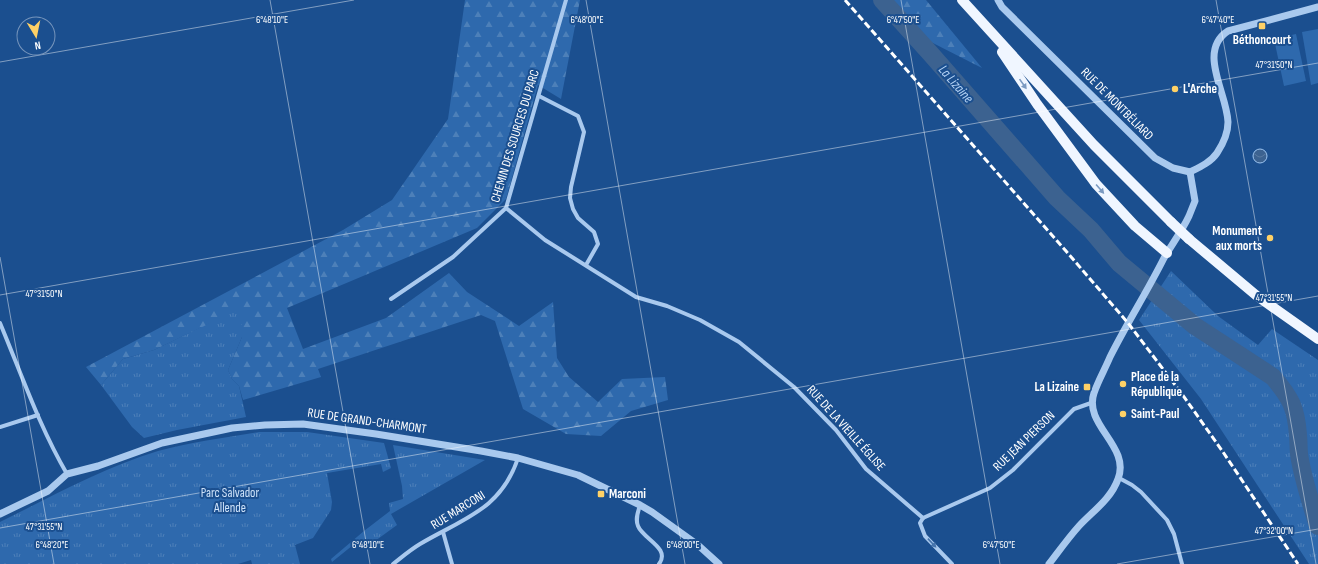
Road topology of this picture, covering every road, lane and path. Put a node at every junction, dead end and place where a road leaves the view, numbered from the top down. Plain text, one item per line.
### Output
1 (566, 0) edge
2 (962, 0) edge
3 (998, 0) edge
4 (1318, 7) edge
5 (986, 28) junction
6 (539, 96) junction
7 (1190, 172) junction
8 (506, 208) junction
9 (1165, 258) junction
10 (586, 265) junction
11 (391, 299) dead end
12 (0, 323) edge
13 (1318, 339) edge
14 (1091, 403) junction
15 (38, 415) junction
16 (0, 427) edge
17 (518, 458) junction
18 (67, 474) junction
19 (1119, 478) junction
20 (640, 505) junction
21 (0, 514) edge
22 (923, 518) junction
23 (443, 532) junction
24 (393, 564) edge
25 (452, 564) edge
26 (659, 564) edge
27 (719, 564) edge
28 (952, 564) edge
29 (1049, 564) edge
30 (1182, 564) edge

1 - 6 street, CHEMIN DES SOURCES DU PARC
2 - 5 main road
3 - 7 street, RUE DE MONTBÉLIARD
4 - 7 street
5 -> 9 main road
5 - 13 main road, bridge
6 - 8 street, CHEMIN DES SOURCES DU PARC
6 - 10 street
7 - 9 street
8 - 10 street, RUE DE LA VIEILLE ÉGLISE
8 - 11 street, CHEMIN DES SOURCES DU PARC
9 - 14 street
10 - 22 street, RUE DE LA VIEILLE ÉGLISE
12 - 15 street
14 - 19 street
14 - 22 street, RUE JEAN PIERSON
15 - 16 street
15 - 18 street
17 - 18 street, RUE DE GRAND-CHARMONT
17 - 20 street, RUE DE GRAND-CHARMONT
17 - 23 street, RUE MARCONI
18 - 21 street, RUE DE GRAND-CHARMONT
19 - 29 street
19 - 30 street
20 - 26 street
20 - 27 street, RUE DE GRAND-CHARMONT
22 -> 28 street
23 - 24 street, RUE MARCONI
23 - 25 street

